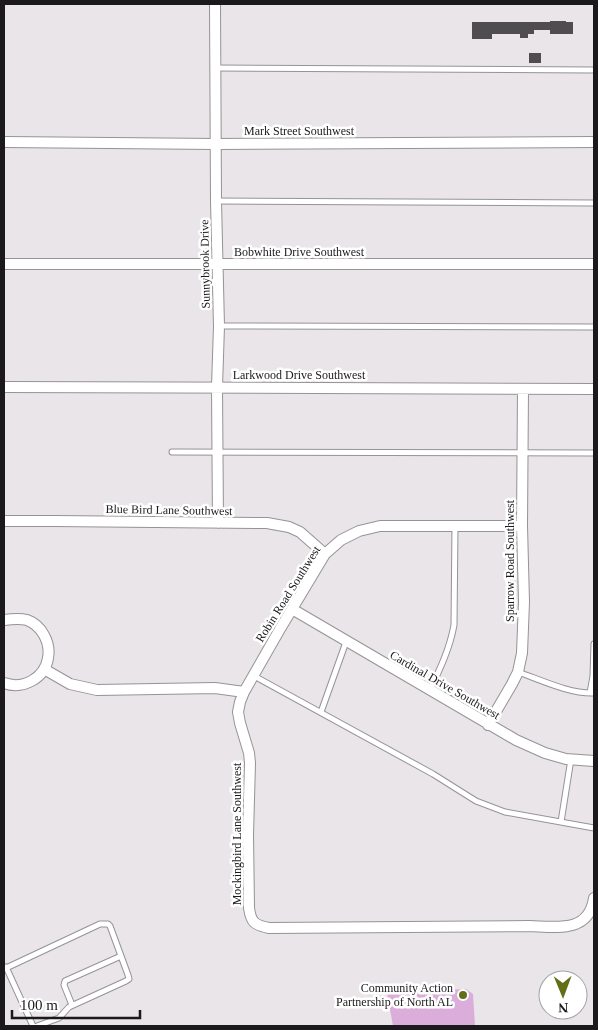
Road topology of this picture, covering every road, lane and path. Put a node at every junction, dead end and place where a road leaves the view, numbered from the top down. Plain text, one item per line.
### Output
1 (215, 4) edge
2 (215, 68) junction
3 (594, 70) edge
4 (4, 142) edge
5 (594, 142) edge
6 (216, 144) junction
7 (216, 201) junction
8 (594, 203) edge
9 (4, 264) edge
10 (594, 264) edge
11 (217, 265) junction
12 (219, 326) junction
13 (594, 327) edge
14 (4, 387) edge
15 (217, 387) junction
16 (523, 389) junction
17 (594, 389) edge
18 (172, 452) dead end
19 (218, 452) junction
20 (522, 452) junction
21 (594, 453) edge
22 (4, 521) edge
23 (218, 523) junction
24 (455, 525) junction
25 (522, 526) junction
26 (325, 554) junction
27 (292, 609) junction
28 (4, 620) edge
29 (346, 642) junction
30 (594, 644) edge
31 (44, 669) junction
32 (518, 672) junction
33 (253, 675) junction
34 (4, 683) edge
35 (430, 690) junction
36 (244, 692) junction
37 (592, 693) edge
38 (321, 712) junction
39 (240, 723) joint
40 (488, 725) junction
41 (571, 759) junction
42 (594, 761) edge
43 (561, 822) junction
44 (594, 828) edge
45 (594, 898) edge
46 (121, 956) junction
47 (5, 968) edge
48 (72, 1005) junction
49 (33, 1026) edge
50 (37, 1026) edge

1 - 2 street, Sunnybrook Drive
2 - 3 lane
2 - 6 street, Sunnybrook Drive
4 - 6 street, Mark Street Southwest
5 - 6 street, Mark Street Southwest
6 - 7 street, Sunnybrook Drive
7 - 8 lane
7 - 11 street, Sunnybrook Drive
9 - 11 street, Bobwhite Drive Southwest
10 - 11 street, Bobwhite Drive Southwest
11 - 12 street, Sunnybrook Drive
12 - 13 lane
12 - 15 street, Sunnybrook Drive
14 - 15 street, Larkwood Drive Southwest
15 - 16 street, Larkwood Drive Southwest
15 - 19 street, Sunnybrook Drive
16 - 17 street, Larkwood Drive Southwest
16 - 20 street, Sparrow Road Southwest
18 - 19 lane
19 - 20 lane
19 - 23 street, Sunnybrook Drive
20 - 21 lane
20 - 25 street, Sparrow Road Southwest
22 - 23 street, Blue Bird Lane Southwest
23 - 26 street, Blue Bird Lane Southwest
24 - 25 street, Robin Road Southwest
24 - 26 street, Robin Road Southwest
24 - 35 lane
25 - 32 street, Sparrow Road Southwest
26 - 27 street, Robin Road Southwest
27 - 29 street, Cardinal Drive Southwest
27 - 33 street, Robin Road Southwest
28 - 31 street
29 - 35 street, Cardinal Drive Southwest
29 - 38 lane
30 - 37 lane
31 - 34 street
31 - 36 street
32 - 37 lane
32 - 40 street, Sparrow Road Southwest
33 - 36 street, Robin Road Southwest
33 - 38 lane
35 - 40 street, Cardinal Drive Southwest
36 - 39 street, Robin Road Southwest
38 - 43 lane
39 - 45 street, Mockingbird Lane Southwest
40 - 41 street, Cardinal Drive Southwest
41 - 42 street, Cardinal Drive Southwest
41 - 43 lane
43 - 44 lane
46 - 47 lane
46 - 48 lane
46 - 48 lane
47 - 49 lane
48 - 50 lane

